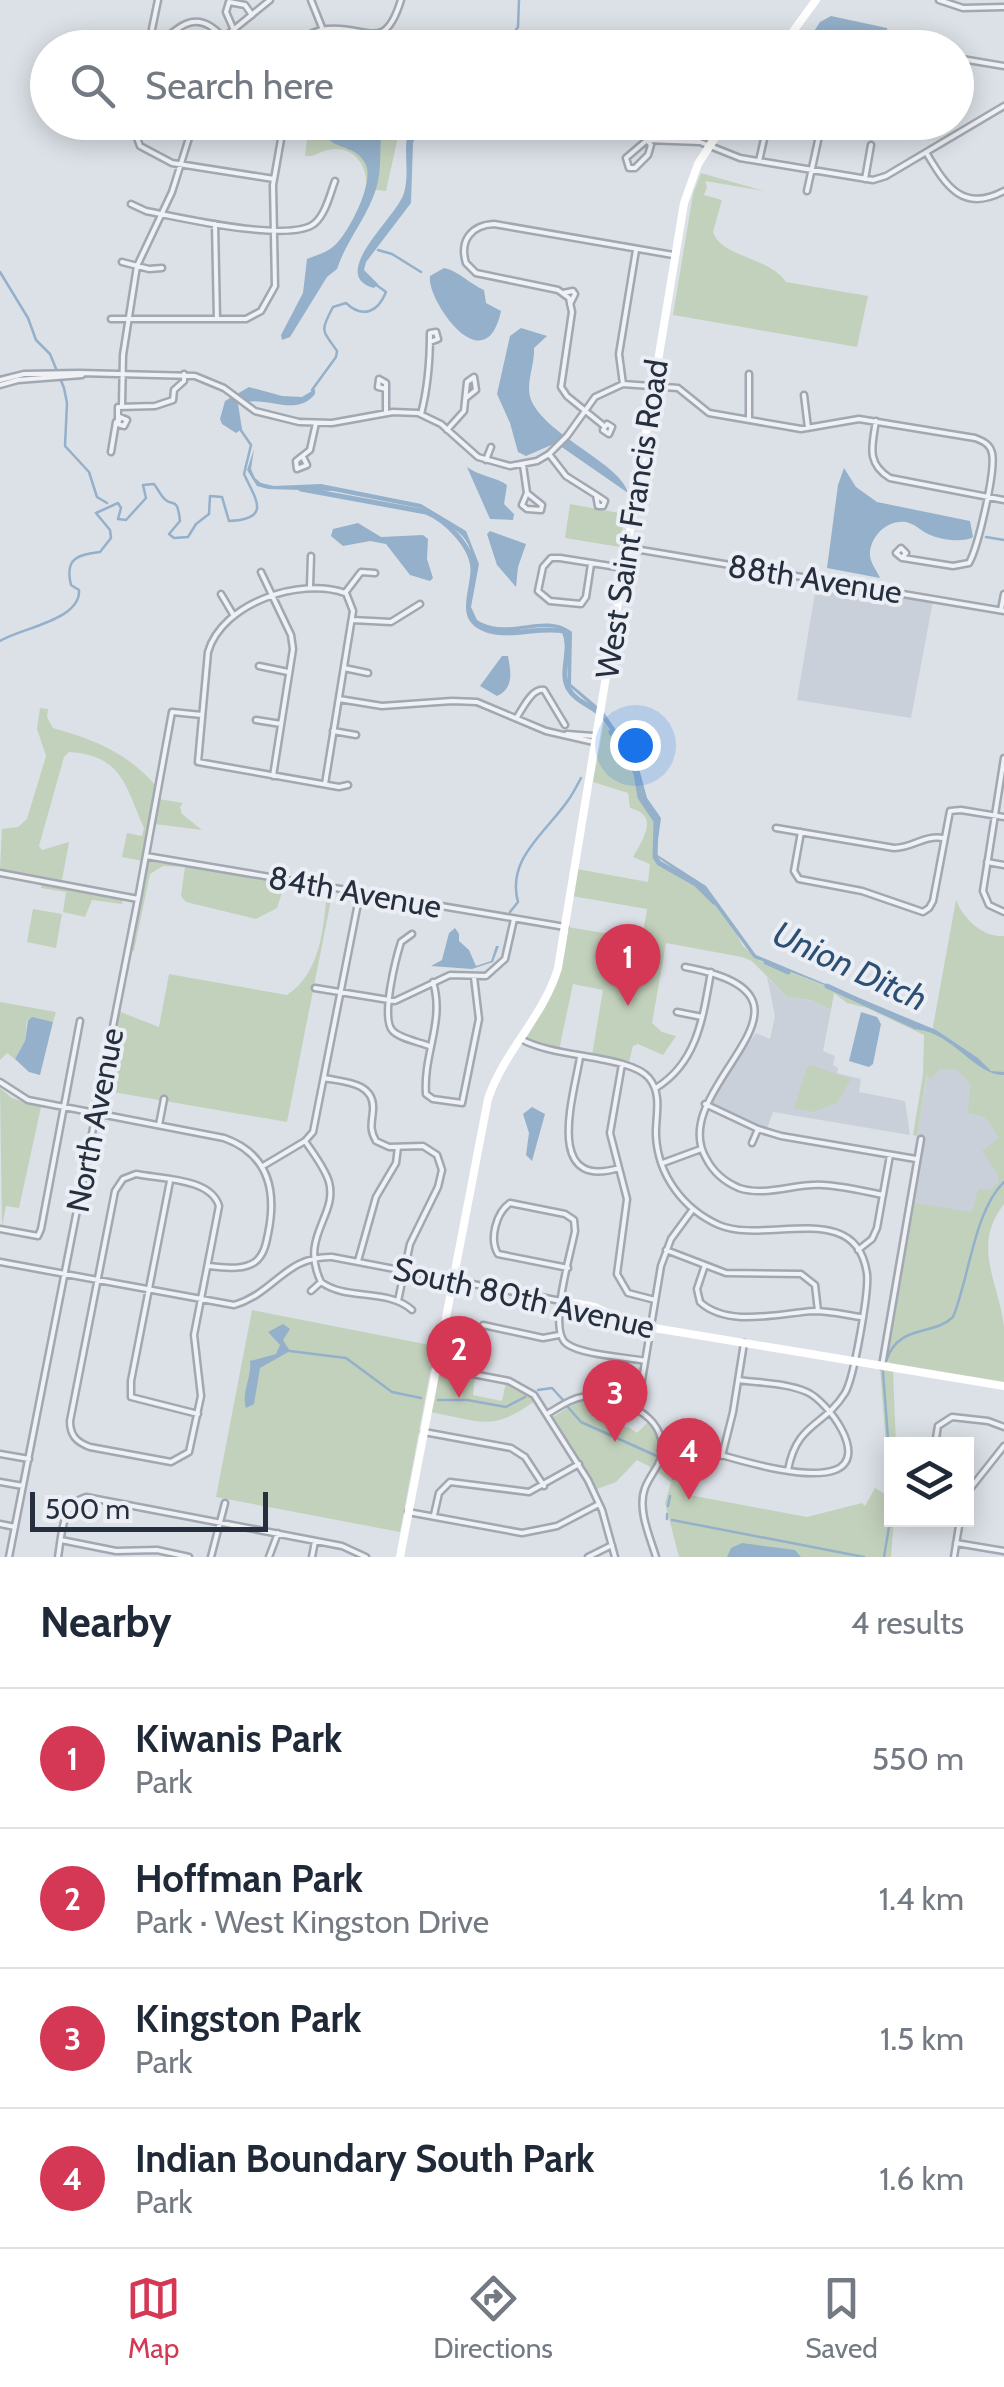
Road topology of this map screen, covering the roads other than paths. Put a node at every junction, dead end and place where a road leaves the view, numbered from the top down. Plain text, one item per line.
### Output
1 (158, 0) edge
2 (270, 0) edge
3 (311, 0) edge
4 (401, 0) edge
5 (816, 0) edge
6 (939, 0) edge
7 (1004, 7) edge
8 (252, 15) junction
9 (234, 28) junction
10 (153, 30) edge
11 (177, 30) edge
12 (214, 30) edge
13 (231, 30) edge
14 (323, 30) edge
15 (388, 30) edge
16 (794, 30) edge
17 (974, 61) edge
18 (1004, 66) edge
19 (1004, 106) edge
20 (974, 124) edge
21 (138, 140) edge
22 (189, 140) edge
23 (281, 140) edge
24 (647, 140) junction
25 (712, 140) edge
26 (764, 140) edge
27 (818, 140) edge
28 (946, 140) edge
29 (709, 144) junction
30 (871, 145) dead end
31 (926, 152) junction
32 (759, 162) junction
33 (182, 164) junction
34 (811, 170) junction
35 (865, 179) junction
36 (274, 180) junction
37 (335, 181) dead end
38 (807, 191) dead end
39 (1004, 191) edge
40 (131, 204) dead end
41 (162, 214) junction
42 (215, 224) junction
43 (272, 230) junction
44 (636, 248) junction
45 (674, 256) junction
46 (122, 262) dead end
47 (137, 266) junction
48 (162, 268) dead end
49 (217, 319) junction
50 (111, 320) dead end
51 (127, 322) junction
52 (430, 342) dead end
53 (123, 374) junction
54 (184, 374) junction
55 (749, 374) dead end
56 (0, 382) edge
57 (624, 384) junction
58 (654, 384) junction
59 (386, 389) dead end
60 (804, 395) dead end
61 (466, 398) dead end
62 (122, 405) junction
63 (584, 410) junction
64 (386, 413) junction
65 (420, 414) junction
66 (749, 420) junction
67 (876, 422) junction
68 (316, 423) junction
69 (604, 426) dead end
70 (808, 428) junction
71 (448, 430) junction
72 (491, 447) dead end
73 (112, 452) dead end
74 (549, 454) junction
75 (303, 457) dead end
76 (486, 460) junction
77 (523, 465) junction
78 (527, 493) dead end
79 (596, 495) dead end
80 (986, 497) junction
81 (1004, 500) edge
82 (626, 548) junction
83 (311, 556) dead end
84 (903, 558) dead end
85 (591, 564) junction
86 (623, 568) junction
87 (261, 572) dead end
88 (375, 573) dead end
89 (310, 586) junction
90 (345, 593) junction
91 (221, 594) dead end
92 (1004, 594) edge
93 (272, 597) junction
94 (420, 604) dead end
95 (1003, 610) edge
96 (234, 616) junction
97 (352, 620) junction
98 (259, 666) dead end
99 (344, 668) junction
100 (290, 672) junction
101 (368, 673) dead end
102 (338, 699) junction
103 (202, 715) junction
104 (519, 719) junction
105 (256, 720) dead end
106 (281, 724) junction
107 (566, 725) dead end
108 (333, 732) junction
109 (356, 735) dead end
110 (595, 739) junction
111 (1004, 762) edge
112 (272, 776) junction
113 (325, 784) junction
114 (348, 785) dead end
115 (995, 816) junction
116 (1004, 817) edge
117 (776, 828) dead end
118 (801, 832) junction
119 (943, 838) junction
120 (146, 856) junction
121 (987, 862) junction
122 (1004, 865) edge
123 (0, 873) edge
124 (360, 892) junction
125 (138, 899) junction
126 (1004, 912) edge
127 (514, 918) junction
128 (565, 927) junction
129 (412, 934) dead end
130 (685, 967) dead end
131 (711, 972) junction
132 (474, 977) junction
133 (433, 982) junction
134 (315, 988) dead end
135 (341, 992) junction
136 (389, 1001) junction
137 (677, 1012) dead end
138 (702, 1017) junction
139 (80, 1021) dead end
140 (520, 1039) junction
141 (429, 1046) junction
142 (580, 1057) junction
143 (622, 1064) junction
144 (324, 1078) junction
145 (0, 1082) edge
146 (656, 1088) junction
147 (164, 1099) dead end
148 (705, 1104) junction
149 (64, 1106) junction
150 (95, 1112) junction
151 (159, 1125) junction
152 (758, 1130) junction
153 (922, 1139) dead end
154 (306, 1140) junction
155 (752, 1143) dead end
156 (398, 1147) junction
157 (702, 1150) junction
158 (890, 1154) junction
159 (573, 1158) junction
160 (918, 1159) junction
161 (566, 1163) dead end
162 (661, 1164) junction
163 (263, 1166) junction
164 (619, 1168) junction
165 (170, 1181) junction
166 (883, 1195) junction
167 (693, 1209) junction
168 (0, 1229) edge
169 (666, 1250) junction
170 (858, 1250) junction
171 (314, 1258) junction
172 (358, 1261) junction
173 (0, 1262) edge
174 (705, 1265) junction
175 (208, 1266) junction
176 (568, 1268) junction
177 (404, 1270) junction
178 (66, 1275) junction
179 (453, 1280) junction
180 (98, 1281) junction
181 (321, 1282) junction
182 (312, 1290) dead end
183 (149, 1291) junction
184 (655, 1300) junction
185 (201, 1301) junction
186 (562, 1301) junction
187 (398, 1302) junction
188 (412, 1310) dead end
189 (818, 1311) junction
190 (862, 1316) junction
191 (483, 1325) dead end
192 (650, 1327) junction
193 (559, 1335) junction
194 (744, 1343) junction
195 (645, 1361) junction
196 (854, 1362) junction
197 (436, 1366) junction
198 (882, 1366) junction
199 (738, 1380) junction
200 (1004, 1386) edge
201 (634, 1406) junction
202 (828, 1412) junction
203 (198, 1414) junction
204 (546, 1414) junction
205 (1004, 1427) edge
206 (424, 1432) junction
207 (936, 1437) edge
208 (663, 1448) junction
209 (1003, 1449) edge
210 (0, 1454) edge
211 (722, 1456) junction
212 (28, 1459) junction
213 (579, 1464) junction
214 (788, 1470) junction
215 (0, 1482) edge
216 (974, 1484) edge
217 (23, 1486) junction
218 (544, 1486) junction
219 (225, 1503) dead end
220 (600, 1504) junction
221 (408, 1512) junction
222 (434, 1517) junction
223 (221, 1523) junction
224 (0, 1524) edge
225 (15, 1527) junction
226 (959, 1527) edge
227 (278, 1534) junction
228 (61, 1540) junction
229 (315, 1540) junction
230 (956, 1543) junction
231 (612, 1545) junction
232 (1004, 1551) edge
233 (9, 1557) edge
234 (58, 1557) edge
235 (190, 1557) edge
236 (211, 1557) edge
237 (269, 1557) edge
238 (312, 1557) edge
239 (366, 1557) edge
240 (400, 1557) edge
241 (588, 1557) edge
242 (614, 1557) edge
243 (656, 1557) edge
244 (954, 1557) edge

1 - 10 street
2 - 8 street
3 - 14 street
4 - 15 street
5 - 16 street
6 - 7 street
8 - 9 street
8 - 9 street
9 - 13 street
11 - 12 street
17 - 18 street
19 - 20 street
21 - 33 street
22 - 33 street
23 - 36 street
24 - 24 street
24 - 29 street
25 - 29 street, West Saint Francis Road
26 - 32 street
27 - 34 street
28 - 31 street
29 - 32 street
29 - 45 street, West Saint Francis Road
30 - 35 street
31 - 35 street
31 - 39 street
32 - 34 street
33 - 36 street
33 - 41 street
34 - 35 street
34 - 38 street
36 - 43 street
37 - 43 street
40 - 41 street
41 - 42 street
41 - 47 street
42 - 43 street
42 - 49 street
43 - 49 street
44 - 45 street
44 - 57 street
44 - 63 street
45 - 58 street, West Saint Francis Road
46 - 47 street
47 - 48 street
47 - 51 street
49 - 51 street
50 - 51 street
51 - 53 street
52 - 65 street
53 - 54 street
53 - 56 street
53 - 62 street
54 - 62 street
54 - 68 street
55 - 66 street
57 - 58 street
57 - 63 street
58 - 66 street
58 - 82 street, West Saint Francis Road
59 - 64 street
60 - 70 street
61 - 71 street
62 - 73 street
63 - 69 street
63 - 74 street
64 - 65 street
64 - 68 street
65 - 71 street
66 - 70 street
67 - 70 street
67 - 80 street
67 - 80 street
68 - 75 street
71 - 76 street
72 - 76 street
74 - 77 street
74 - 79 street
76 - 77 street
77 - 78 street
80 - 81 street
80 - 84 street
82 - 86 street, West Saint Francis Road
82 - 95 street, 88th Avenue
83 - 89 street
85 - 85 street
85 - 86 street
86 - 110 street, West Saint Francis Road
87 - 93 street
88 - 90 street
89 - 90 street
89 - 93 street
90 - 97 street
91 - 96 street
92 - 95 street
93 - 96 street
93 - 100 street
94 - 97 street
96 - 103 street
97 - 99 street
98 - 100 street
99 - 101 street
99 - 102 street
100 - 106 street
102 - 104 street
102 - 108 street
103 - 112 street
103 - 120 street, North Avenue
104 - 107 street
104 - 110 street
105 - 106 street
106 - 112 street
108 - 109 street
108 - 113 street
110 - 128 street, West Saint Francis Road
111 - 115 street
112 - 113 street
113 - 114 street
115 - 116 street
115 - 119 street
115 - 121 street
117 - 118 street
118 - 119 street
118 - 119 street
120 - 124 street, 84th Avenue
120 - 125 street, North Avenue
121 - 122 street
121 - 126 street
123 - 125 street
124 - 127 street, 84th Avenue
124 - 135 street
125 - 150 street, North Avenue
127 - 128 street, 84th Avenue
127 - 132 street
128 - 140 street, West Saint Francis Road
129 - 136 street
130 - 131 street
131 - 138 street
131 - 148 street
132 - 133 street
132 - 141 street
133 - 136 street
133 - 141 street
134 - 135 street
135 - 136 street
135 - 144 street
136 - 141 street
137 - 138 street
138 - 146 street
139 - 149 street
140 - 142 street
140 - 179 street, West Saint Francis Road
142 - 143 street
142 - 159 street
143 - 146 street
143 - 164 street
144 - 154 street
144 - 156 street
145 - 149 street
146 - 162 street
147 - 151 street
148 - 152 street
148 - 157 street
149 - 150 street
149 - 168 street
150 - 151 street
150 - 178 street, North Avenue
151 - 163 street
152 - 155 street
152 - 158 street
153 - 160 street
154 - 163 street
154 - 171 street
156 - 172 street
156 - 177 street
157 - 162 street
157 - 166 street
158 - 160 street
158 - 166 street
159 - 161 street
159 - 164 street
160 - 198 street
162 - 167 street
163 - 175 street
164 - 184 street
165 - 175 street
165 - 180 street
165 - 183 street
166 - 170 street
167 - 169 street
167 - 170 street
169 - 174 street
169 - 184 street
170 - 190 street
171 - 172 street, South 80th Avenue
171 - 181 street
171 - 185 street
172 - 177 street, South 80th Avenue
173 - 178 street
174 - 189 street
174 - 189 street
175 - 185 street
176 - 176 street
176 - 186 street
177 - 179 street, South 80th Avenue
177 - 187 street
178 - 180 street
178 - 212 street, North Avenue
179 - 186 street, South 80th Avenue
179 - 197 street, West Saint Francis Road
180 - 183 street
180 - 203 street
181 - 182 street
181 - 187 street
183 - 185 street
183 - 203 street
184 - 192 street
185 - 203 street
186 - 192 street, South 80th Avenue
186 - 193 street
187 - 188 street
189 - 190 street
190 - 196 street
191 - 193 street
192 - 194 street, South 80th Avenue
192 - 195 street
193 - 195 street
194 - 196 street, South 80th Avenue
194 - 199 street
195 - 201 street
196 - 198 street, South 80th Avenue
196 - 202 street
197 - 204 street
197 - 206 street, West Saint Francis Road
198 - 200 street, South 80th Avenue
199 - 202 street
199 - 211 street
201 - 204 street
201 - 208 street
202 - 214 street
202 - 214 street
204 - 213 street
205 - 207 street
206 - 218 street
206 - 221 street, West Saint Francis Road
208 - 211 street
208 - 243 street
209 - 216 street
210 - 212 street
211 - 214 street
212 - 217 street, North Avenue
213 - 218 street
213 - 220 street
215 - 217 street
217 - 225 street, North Avenue
218 - 222 street
219 - 223 street
220 - 222 street
220 - 231 street
221 - 222 street
221 - 240 street, West Saint Francis Road
223 - 227 street
223 - 228 street
223 - 236 street
224 - 225 street
225 - 233 street, North Avenue
226 - 230 street
227 - 229 street
227 - 237 street
228 - 234 street
228 - 235 street
229 - 238 street
229 - 239 street
230 - 232 street
230 - 244 street
231 - 241 street
231 - 242 street

